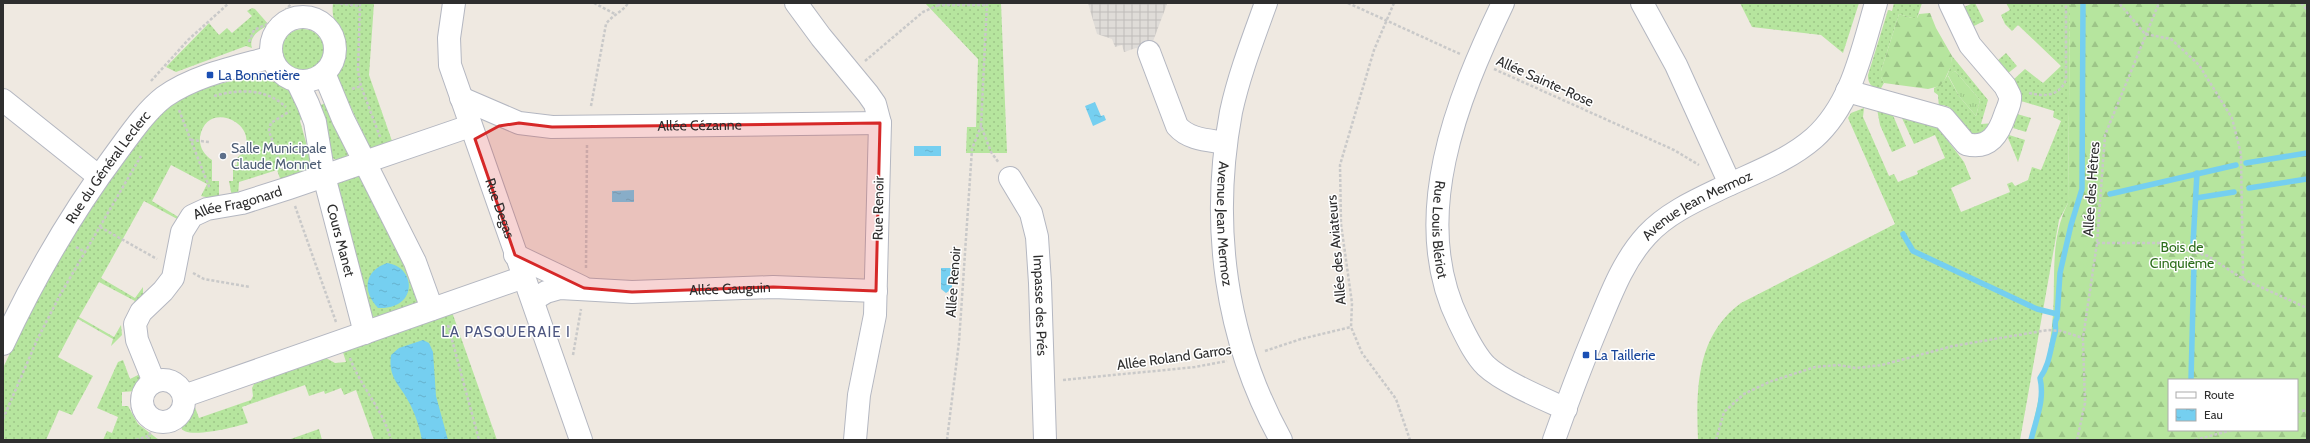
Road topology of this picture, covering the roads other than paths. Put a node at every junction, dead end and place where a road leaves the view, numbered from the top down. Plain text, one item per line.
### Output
1 (454, 3) edge
2 (796, 3) edge
3 (1266, 3) edge
4 (1503, 3) edge
5 (1642, 3) edge
6 (1876, 3) edge
7 (1950, 3) edge
8 (313, 11) edge
9 (1150, 52) dead end
10 (272, 57) junction
11 (324, 73) junction
12 (297, 80) junction
13 (1847, 91) junction
14 (461, 98) junction
15 (3, 100) edge
16 (519, 123) junction
17 (880, 123) junction
18 (472, 132) junction
19 (1226, 143) junction
20 (365, 161) junction
21 (98, 176) junction
22 (324, 176) junction
23 (1010, 178) road end
24 (1730, 184) junction
25 (515, 255) junction
26 (524, 277) junction
27 (584, 288) junction
28 (876, 291) junction
29 (533, 300) junction
30 (432, 310) junction
31 (365, 333) junction
32 (3, 344) edge
33 (154, 382) junction
34 (184, 396) junction
35 (1566, 409) junction
36 (571, 410) junction
37 (150, 432) edge
38 (581, 440) edge
39 (599, 440) edge
40 (855, 440) edge
41 (1045, 440) edge
42 (1281, 440) edge
43 (1554, 440) edge

1 - 14 street, Rue Degas
2 - 17 street, Rue Renoir
3 - 19 street, Avenue Jean Mermoz
4 - 35 street, Rue Louis Blériot
5 - 24 street
6 - 13 street, Avenue Jean Mermoz
7 - 13 street
8 - 10 street
8 - 11 street
9 - 19 street
10 - 12 street
10 - 21 street, Rue du Général Leclerc
11 - 12 street
11 - 20 street
12 - 22 street, Cours Manet
13 - 24 street, Avenue Jean Mermoz
14 - 16 street, Allée Cézanne
14 - 18 street, Rue Degas
15 - 21 street
16 - 17 street, Allée Cézanne
16 - 18 street, Allée Cézanne
17 - 28 street, Rue Renoir
18 - 20 street, Allée Cézanne
18 - 25 street, Rue Degas
19 - 42 street, Avenue Jean Mermoz
20 - 22 street, Allée Fragonard
20 - 30 street
21 - 32 street, Rue du Général Leclerc
22 - 31 street, Cours Manet
22 - 33 street, Allée Fragonard
23 - 41 street, Impasse des Prés
24 - 35 street, Avenue Jean Mermoz
25 - 26 street, Rue Degas
25 - 27 street, Allée Gauguin
26 - 29 street, Rue Degas
26 - 30 street
27 - 28 street, Allée Gauguin
27 - 29 street, Allée Gauguin
28 - 40 street, Rue Renoir
29 - 36 street, Rue Degas
30 - 31 street
31 - 34 street
33 - 34 street
33 - 37 street
34 - 37 street
35 - 43 street, Avenue Jean Mermoz
36 - 38 street, Rue Degas
36 - 39 street, Rue Degas

